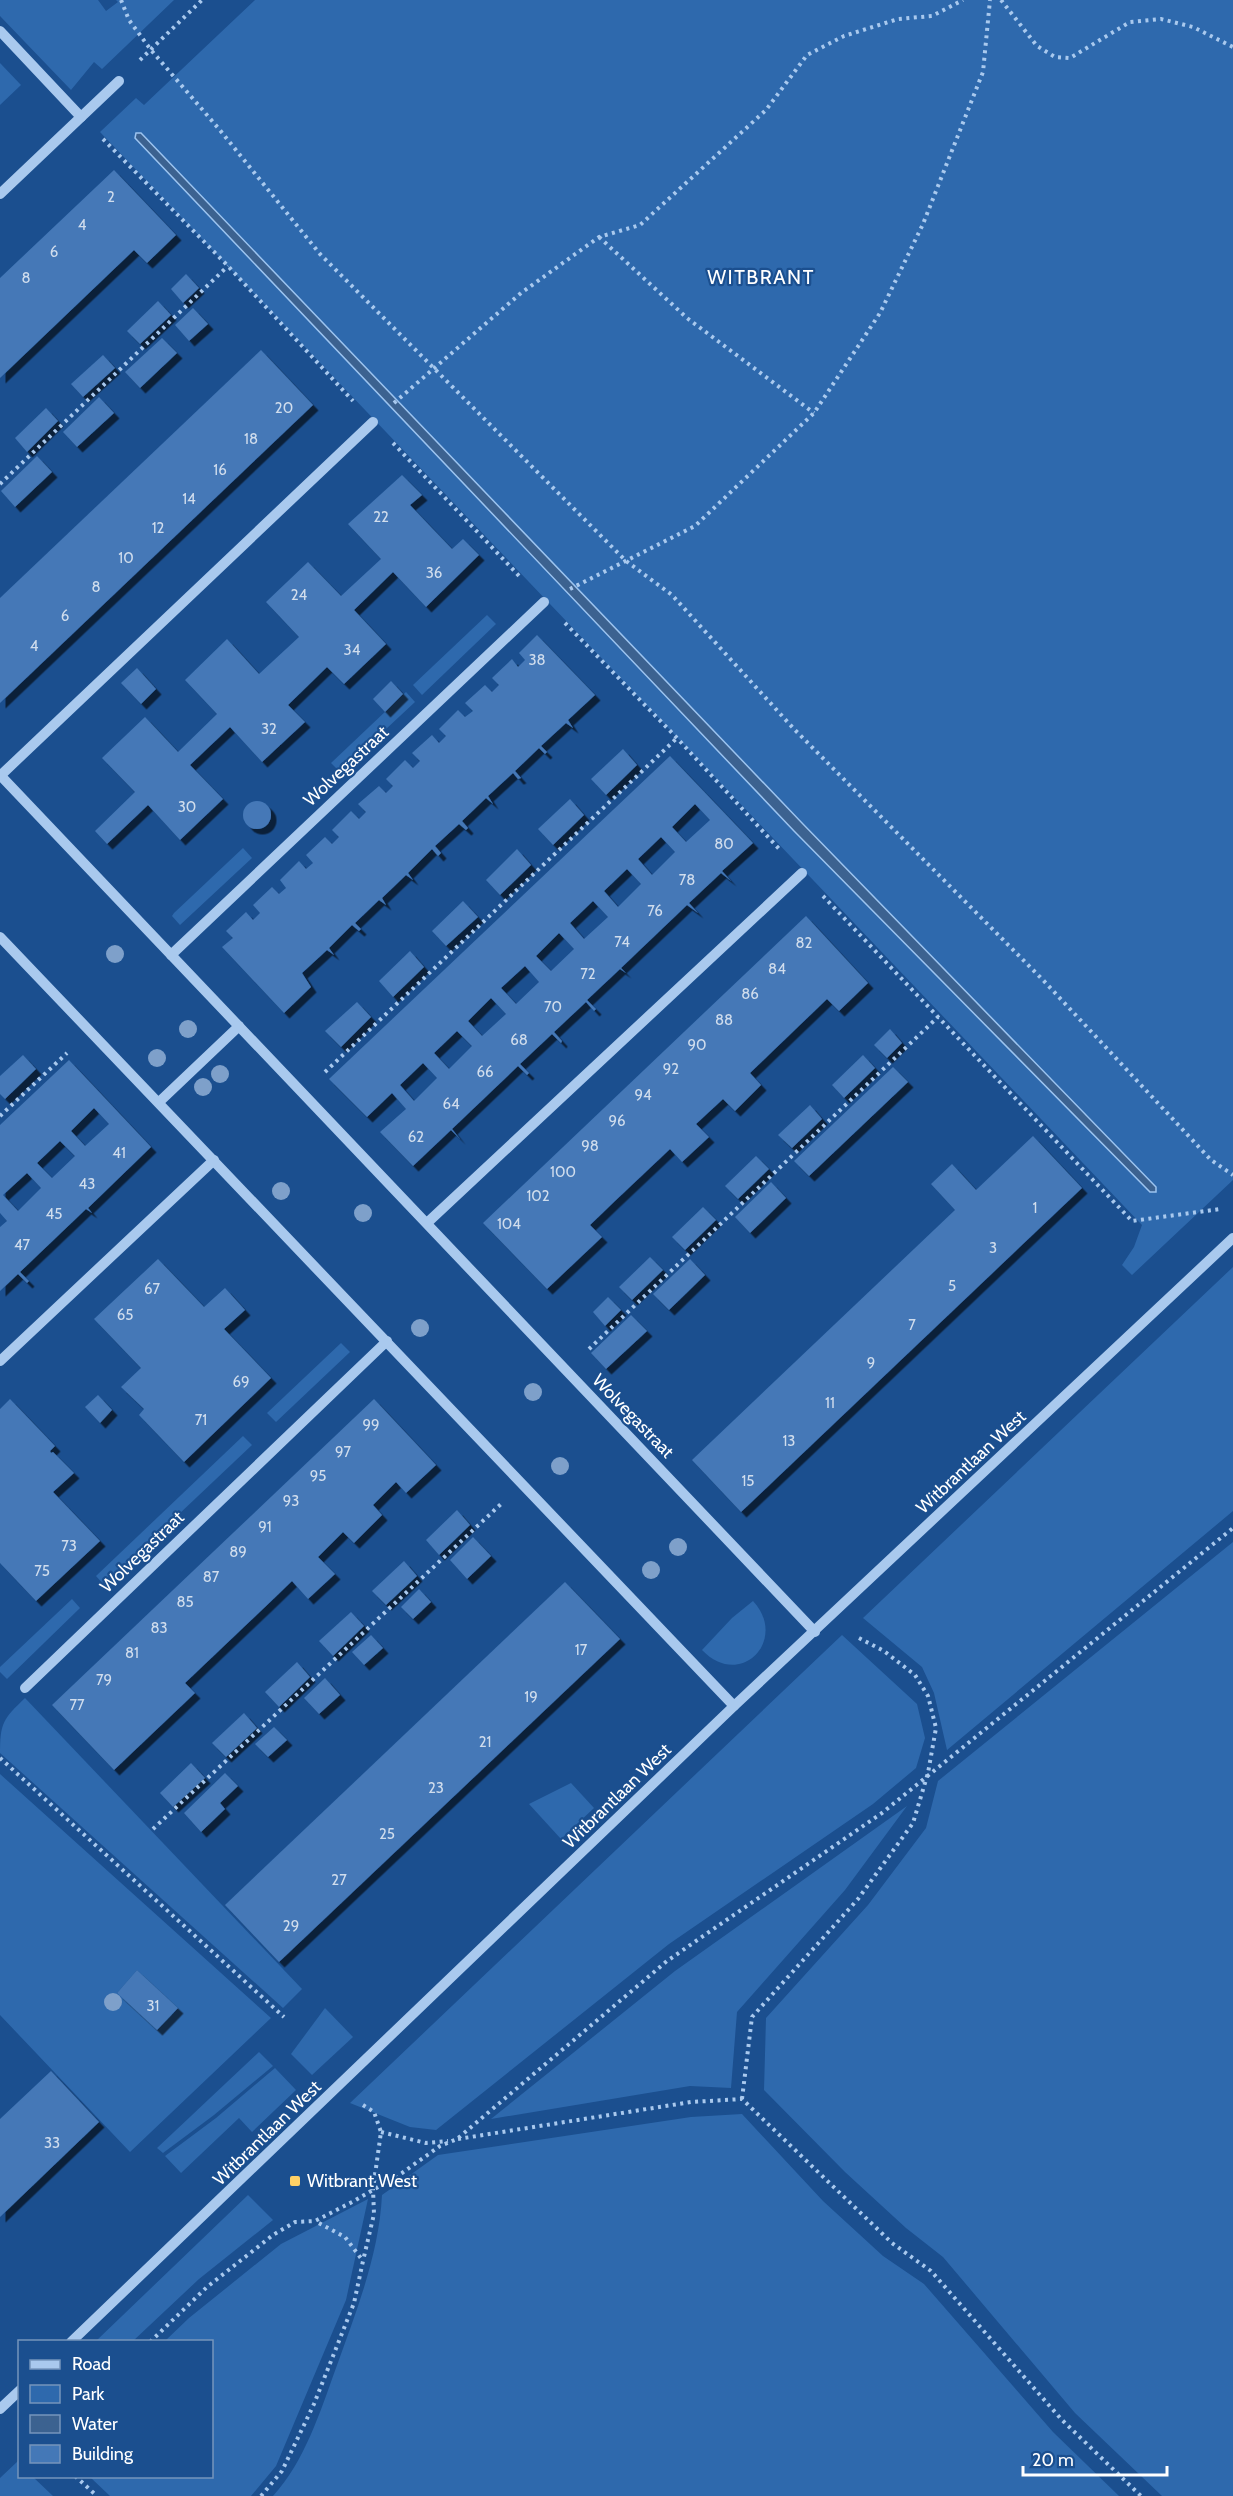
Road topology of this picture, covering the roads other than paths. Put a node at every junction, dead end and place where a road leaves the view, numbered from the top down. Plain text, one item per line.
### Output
1 (0, 31) edge
2 (119, 81) road end
3 (81, 117) junction
4 (0, 194) edge
5 (373, 422) road end
6 (544, 602) road end
7 (0, 775) edge
8 (802, 873) road end
9 (0, 937) edge
10 (171, 955) junction
11 (239, 1026) junction
12 (159, 1102) junction
13 (214, 1160) junction
14 (426, 1223) junction
15 (1233, 1238) edge
16 (387, 1341) junction
17 (0, 1361) edge
18 (815, 1632) junction
19 (24, 1688) dead end
20 (734, 1706) junction
21 (73, 2340) edge
22 (18, 2392) edge
23 (0, 2409) edge

1 - 3 street
2 - 3 street
3 - 4 street
5 - 7 street, Wolvegastraat
6 - 10 street, Wolvegastraat
7 - 10 street, Wolvegastraat
8 - 14 street
9 - 12 street
10 - 11 street, Wolvegastraat
11 - 12 street
11 - 14 street, Wolvegastraat
12 - 13 street
13 - 16 street
13 - 17 street
14 - 18 street, Wolvegastraat
15 - 18 street, Witbrantlaan West
16 - 19 street, Wolvegastraat
16 - 20 street
18 - 20 street, Witbrantlaan West
20 - 21 street, Witbrantlaan West
22 - 23 street

